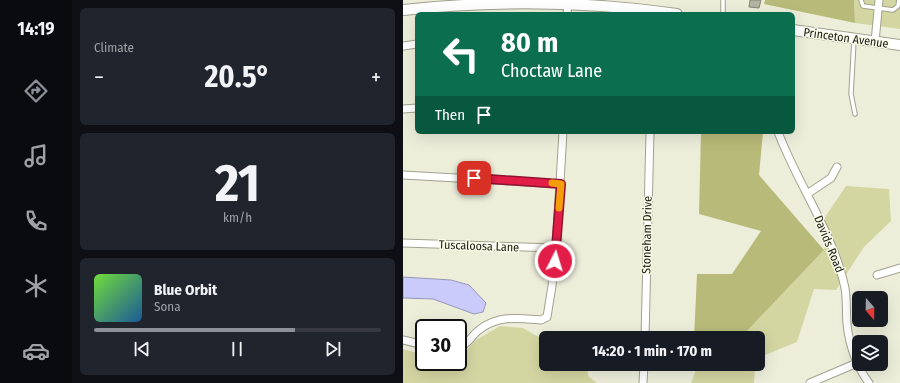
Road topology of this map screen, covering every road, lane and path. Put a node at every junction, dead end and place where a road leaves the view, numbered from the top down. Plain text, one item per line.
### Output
1 (723, 0) edge
2 (861, 0) edge
3 (879, 0) edge
4 (899, 0) edge
5 (568, 2) edge
6 (877, 9) junction
7 (403, 10) edge
8 (567, 12) edge
9 (651, 12) edge
10 (723, 12) edge
11 (795, 30) edge
12 (854, 39) junction
13 (875, 42) junction
14 (415, 44) edge
15 (900, 45) edge
16 (403, 46) edge
17 (415, 108) edge
18 (403, 109) edge
19 (855, 114) dead end
20 (563, 134) edge
21 (650, 134) edge
22 (779, 134) edge
23 (837, 167) dead end
24 (403, 175) edge
25 (561, 184) junction
26 (807, 194) junction
27 (403, 242) edge
28 (556, 248) junction
29 (900, 268) edge
30 (877, 275) dead end
31 (645, 331) edge
32 (403, 340) edge
33 (415, 343) edge
34 (467, 343) edge
35 (852, 347) edge
36 (852, 365) edge
37 (644, 371) edge
38 (862, 371) edge
39 (643, 383) edge
40 (810, 383) edge
41 (869, 383) edge

1 - 10 lane
2 - 6 lane
3 - 6 street
4 - 6 lane
5 - 7 main road
5 - 8 street
5 - 9 main road
6 - 13 street
11 - 12 main road, Princeton Avenue
12 - 13 main road, Princeton Avenue
12 - 19 lane
13 - 15 main road, Princeton Avenue
14 - 16 street
17 - 18 street
20 - 25 street
21 - 31 street, Stoneham Drive
22 - 26 street, Davids Road
23 - 26 street
24 - 25 street
25 - 28 street
26 - 35 street, Davids Road
27 - 28 street, Tuscaloosa Lane
28 - 34 street
29 - 30 street
32 - 33 street
36 - 40 street
37 - 39 street
38 - 41 street, Davids Road

